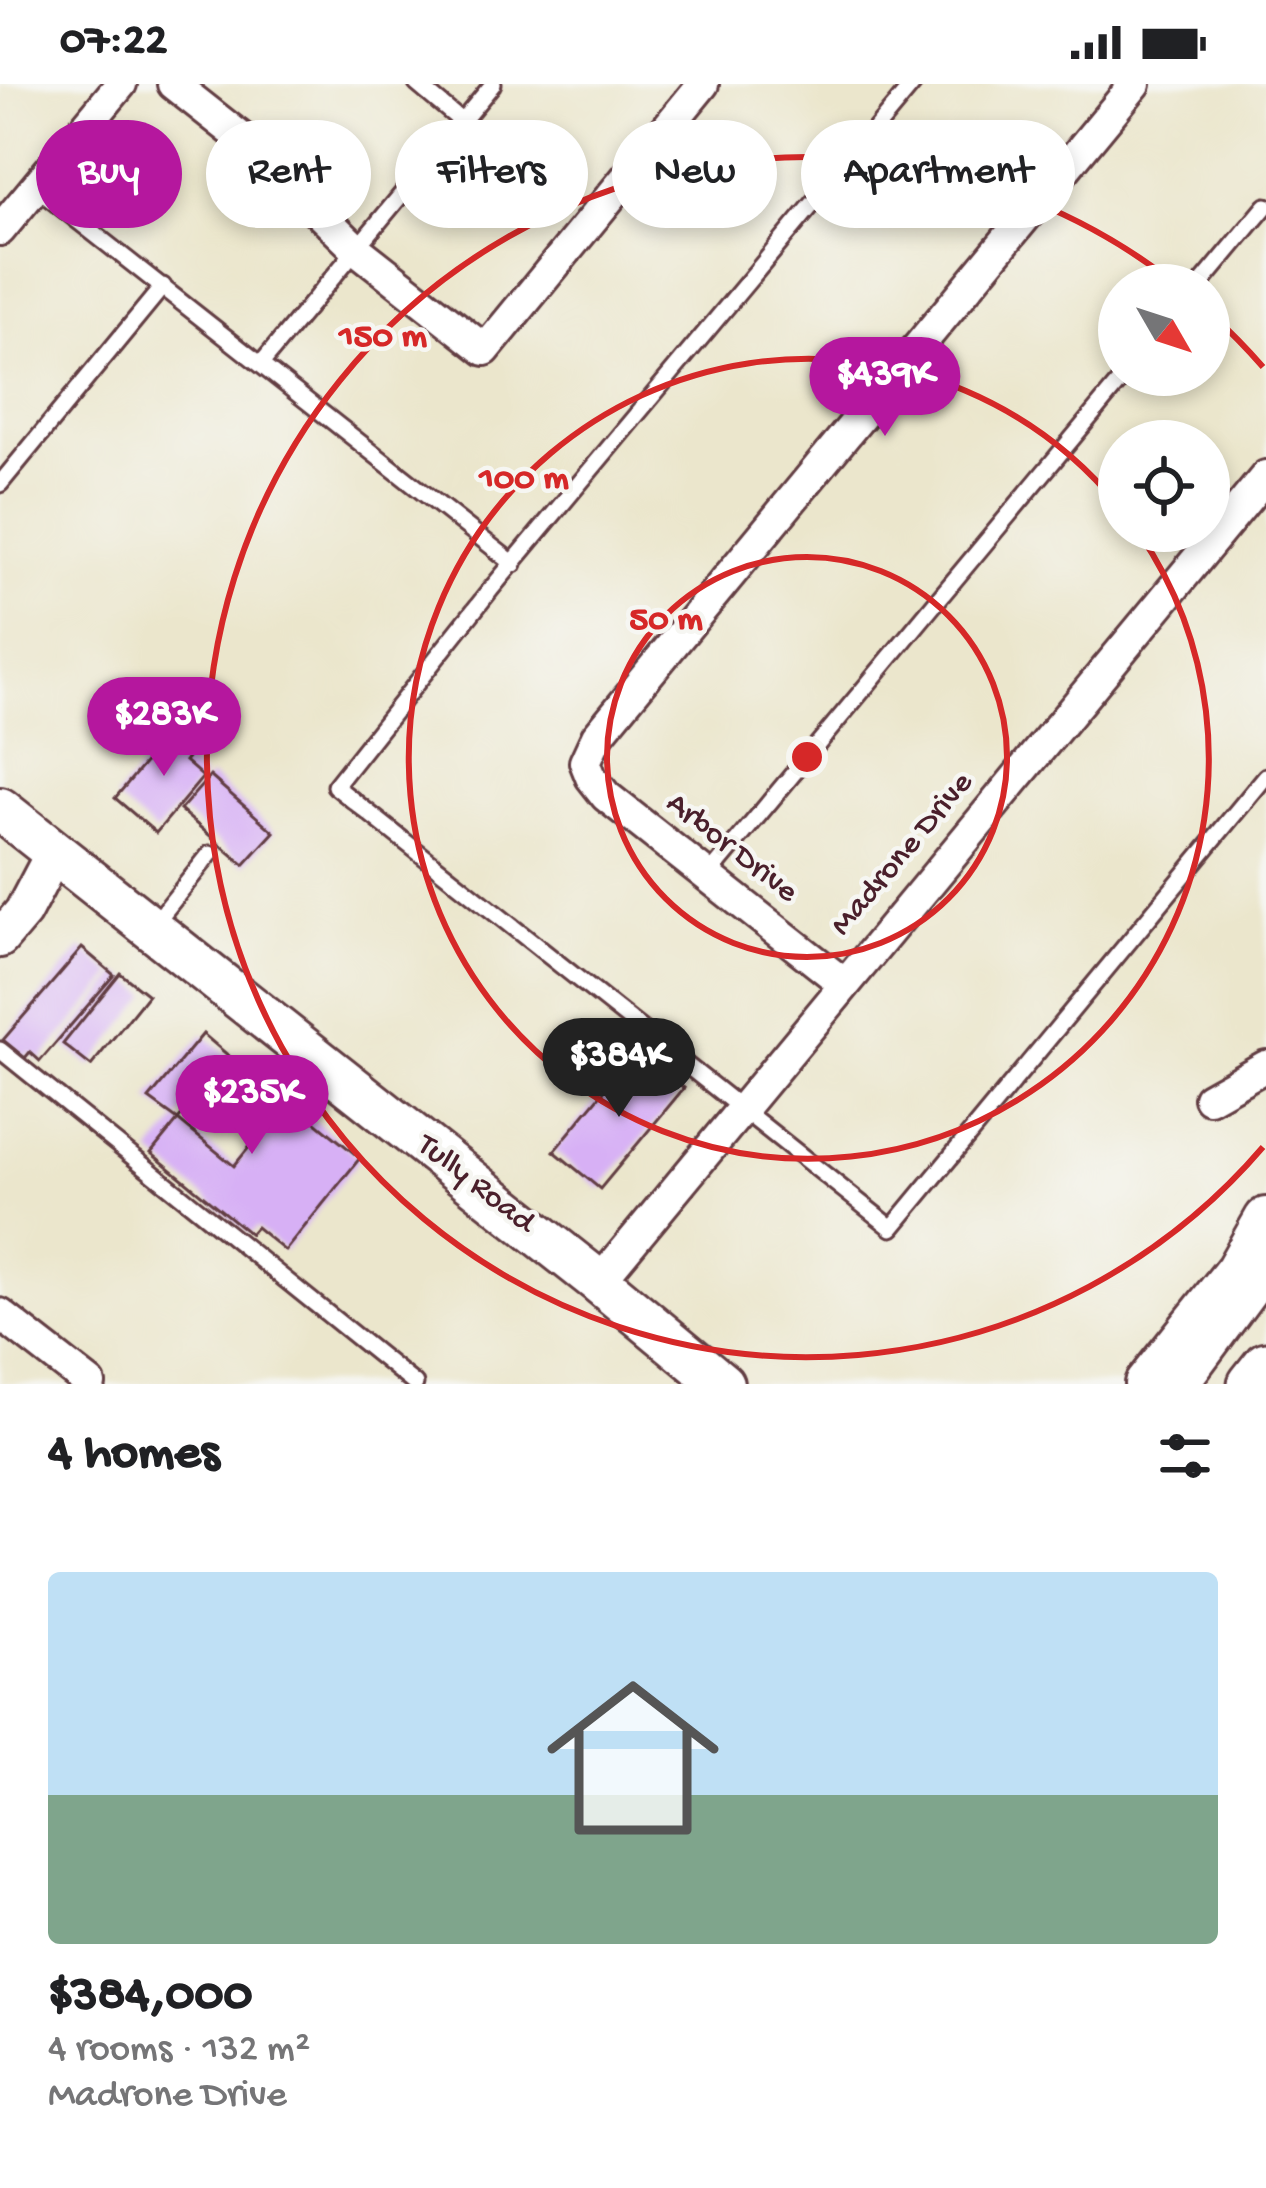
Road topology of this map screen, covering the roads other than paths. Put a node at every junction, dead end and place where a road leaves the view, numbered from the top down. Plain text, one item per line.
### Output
1 (121, 84) edge
2 (173, 84) edge
3 (417, 84) edge
4 (493, 84) edge
5 (704, 84) edge
6 (914, 84) edge
7 (1135, 84) edge
8 (460, 120) edge
9 (462, 120) edge
10 (35, 188) junction
11 (395, 200) edge
12 (1266, 206) edge
13 (0, 230) edge
14 (355, 248) junction
15 (1218, 264) edge
16 (163, 286) junction
17 (261, 364) junction
18 (1108, 396) edge
19 (1266, 476) edge
20 (0, 484) edge
21 (514, 564) junction
22 (1266, 776) edge
23 (0, 809) edge
24 (54, 854) junction
25 (209, 854) dead end
26 (708, 876) junction
27 (150, 929) junction
28 (0, 939) edge
29 (843, 983) junction
30 (0, 1050) edge
31 (1266, 1066) edge
32 (1209, 1098) dead end
33 (740, 1109) junction
34 (1266, 1219) edge
35 (1266, 1260) edge
36 (599, 1282) junction
37 (0, 1314) edge
38 (1266, 1365) edge
39 (90, 1384) edge
40 (416, 1384) edge
41 (722, 1384) edge
42 (1146, 1384) edge
43 (1174, 1384) edge
44 (1251, 1384) edge

1 - 10 street
2 - 14 street
3 - 8 lane
4 - 9 lane
5 - 14 street
6 - 21 lane
7 - 26 street, Arbor Drive
10 - 13 street
10 - 16 lane
11 - 14 lane
12 - 15 lane
14 - 17 lane
16 - 17 lane
16 - 20 lane
17 - 21 lane
18 - 26 lane
19 - 29 street, Madrone Drive
21 - 33 lane
22 - 33 lane
23 - 24 main road, Tully Road
24 - 27 main road, Tully Road
24 - 28 street
25 - 27 lane
26 - 29 street, Arbor Drive
27 - 36 main road, Tully Road
29 - 33 street, Madrone Drive
30 - 40 lane
31 - 32 street
33 - 36 street, Madrone Drive
34 - 42 main road
35 - 43 main road
36 - 41 main road, Tully Road
37 - 39 street
38 - 44 main road

